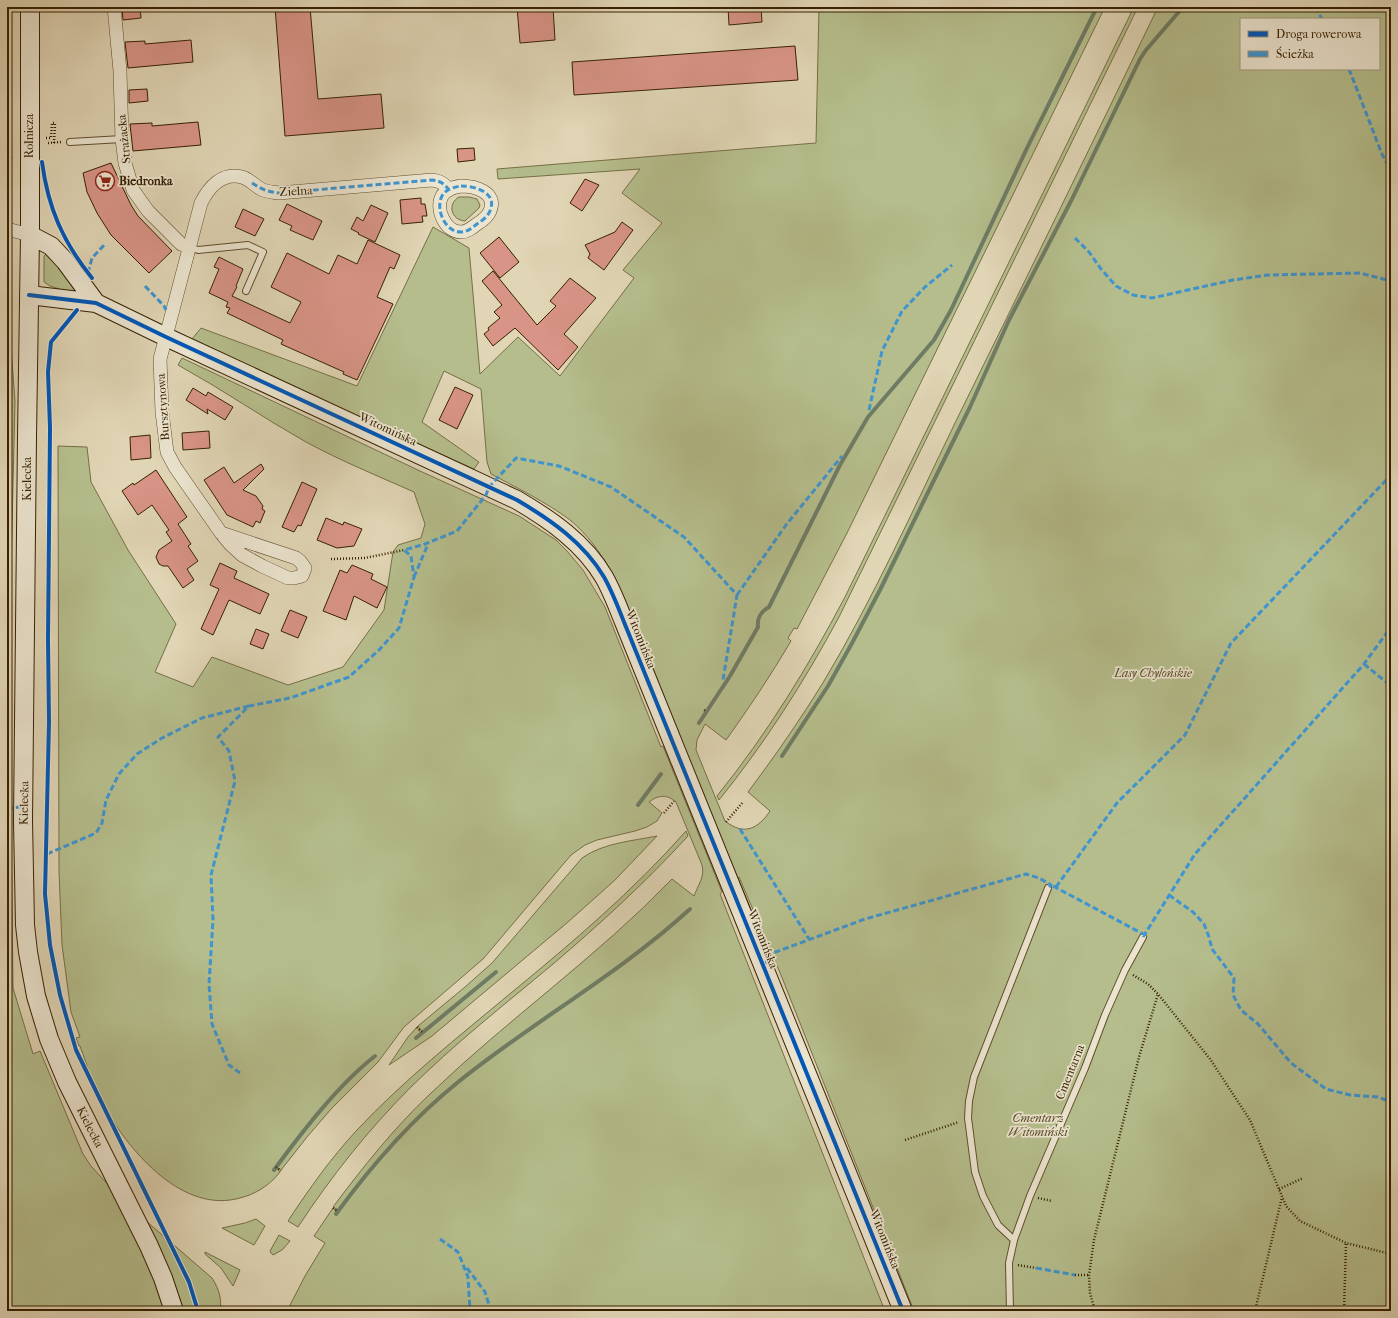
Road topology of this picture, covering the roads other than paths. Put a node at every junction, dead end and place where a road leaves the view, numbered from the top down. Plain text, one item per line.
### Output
1 (30, 7) edge
2 (114, 7) edge
3 (122, 139) junction
4 (70, 142) dead end
5 (449, 190) dead end
6 (7, 229) edge
7 (30, 235) junction
8 (189, 247) junction
9 (30, 265) joint
10 (246, 291) dead end
11 (29, 294) junction
12 (96, 303) junction
13 (166, 337) junction
14 (221, 533) junction
15 (1048, 888) dead end
16 (1143, 937) dead end
17 (1014, 1240) junction
18 (174, 1311) edge
19 (903, 1311) edge
20 (1010, 1311) edge

1 - 7 street, Rolnicza
2 - 3 street, Strażacka
3 - 4 lane
3 - 8 street, Strażacka
5 - 8 street, Zielna
6 - 7 street
7 - 9 street, Rolnicza
7 - 12 street, Witomińska
8 - 10 lane
8 - 13 street, Zielna
9 - 11 street, Kielecka
11 - 12 street, Witomińska
11 - 18 street, Kielecka
12 - 13 street, Witomińska
13 - 14 street, Bursztynowa
13 - 19 street, Witomińska
14 - 14 street, Bursztynowa
15 - 17 lane
16 - 17 lane, Cmentarna
17 - 20 lane, Cmentarna

